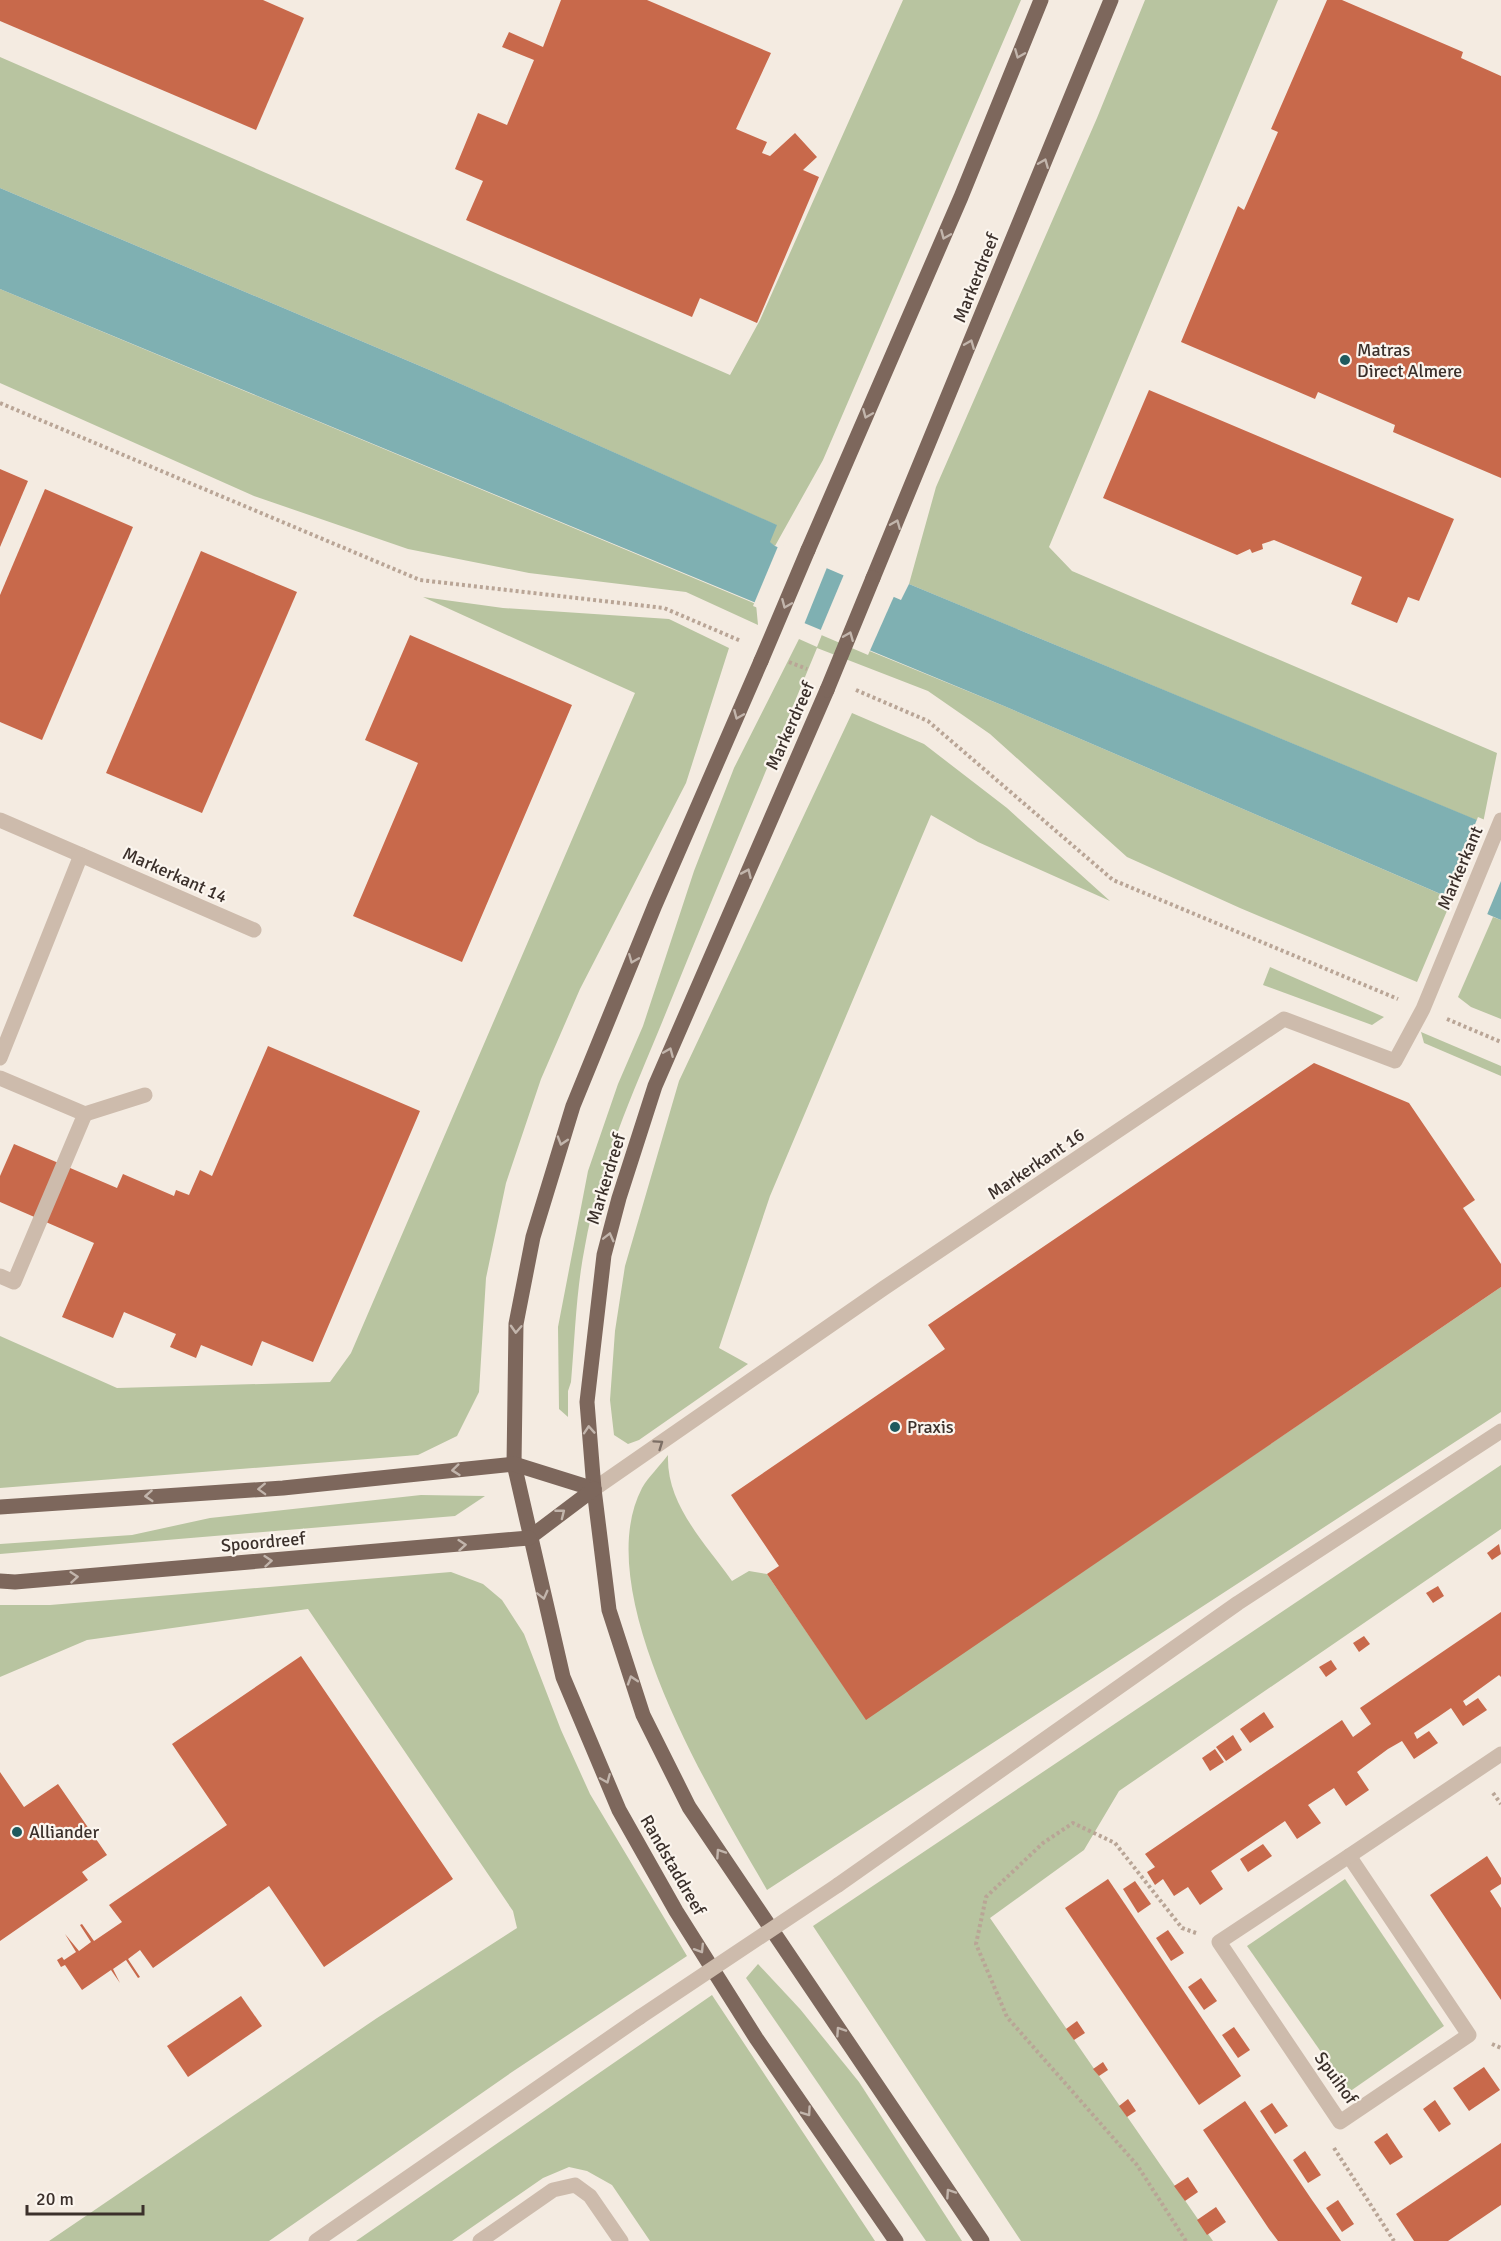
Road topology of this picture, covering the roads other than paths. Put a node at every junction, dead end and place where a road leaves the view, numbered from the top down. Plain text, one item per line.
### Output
1 (1041, 0) edge
2 (1111, 0) edge
3 (0, 820) edge
4 (1501, 820) edge
5 (81, 855) junction
6 (254, 930) dead end
7 (1454, 931) joint
8 (0, 1058) edge
9 (0, 1078) edge
10 (145, 1095) dead end
11 (86, 1114) junction
12 (0, 1276) edge
13 (1501, 1431) edge
14 (514, 1464) junction
15 (594, 1489) junction
16 (0, 1507) edge
17 (529, 1538) junction
18 (0, 1581) edge
19 (1501, 1754) edge
20 (1348, 1856) junction
21 (316, 2241) edge
22 (480, 2241) edge
23 (621, 2241) edge
24 (896, 2241) edge
25 (982, 2241) edge

1 -> 14 main road, bridge
15 -> 2 main road, Markerdreef, bridge
3 - 5 street, Markerkant 14
4 - 7 street, Markerkant
5 - 6 street, Markerkant 14
5 - 8 street
15 -> 7 street, Markerkant 16
9 - 11 street
10 - 11 street
11 - 12 street
13 - 21 street, bridge
14 - 15 main road
14 -> 16 main road
14 - 17 main road, Randstaddreef
17 -> 15 main road
25 -> 15 main road
18 -> 17 main road, Spoordreef
17 -> 24 main road, Randstaddreef
19 - 20 street
20 - 20 street, Spuihof
22 - 23 street

